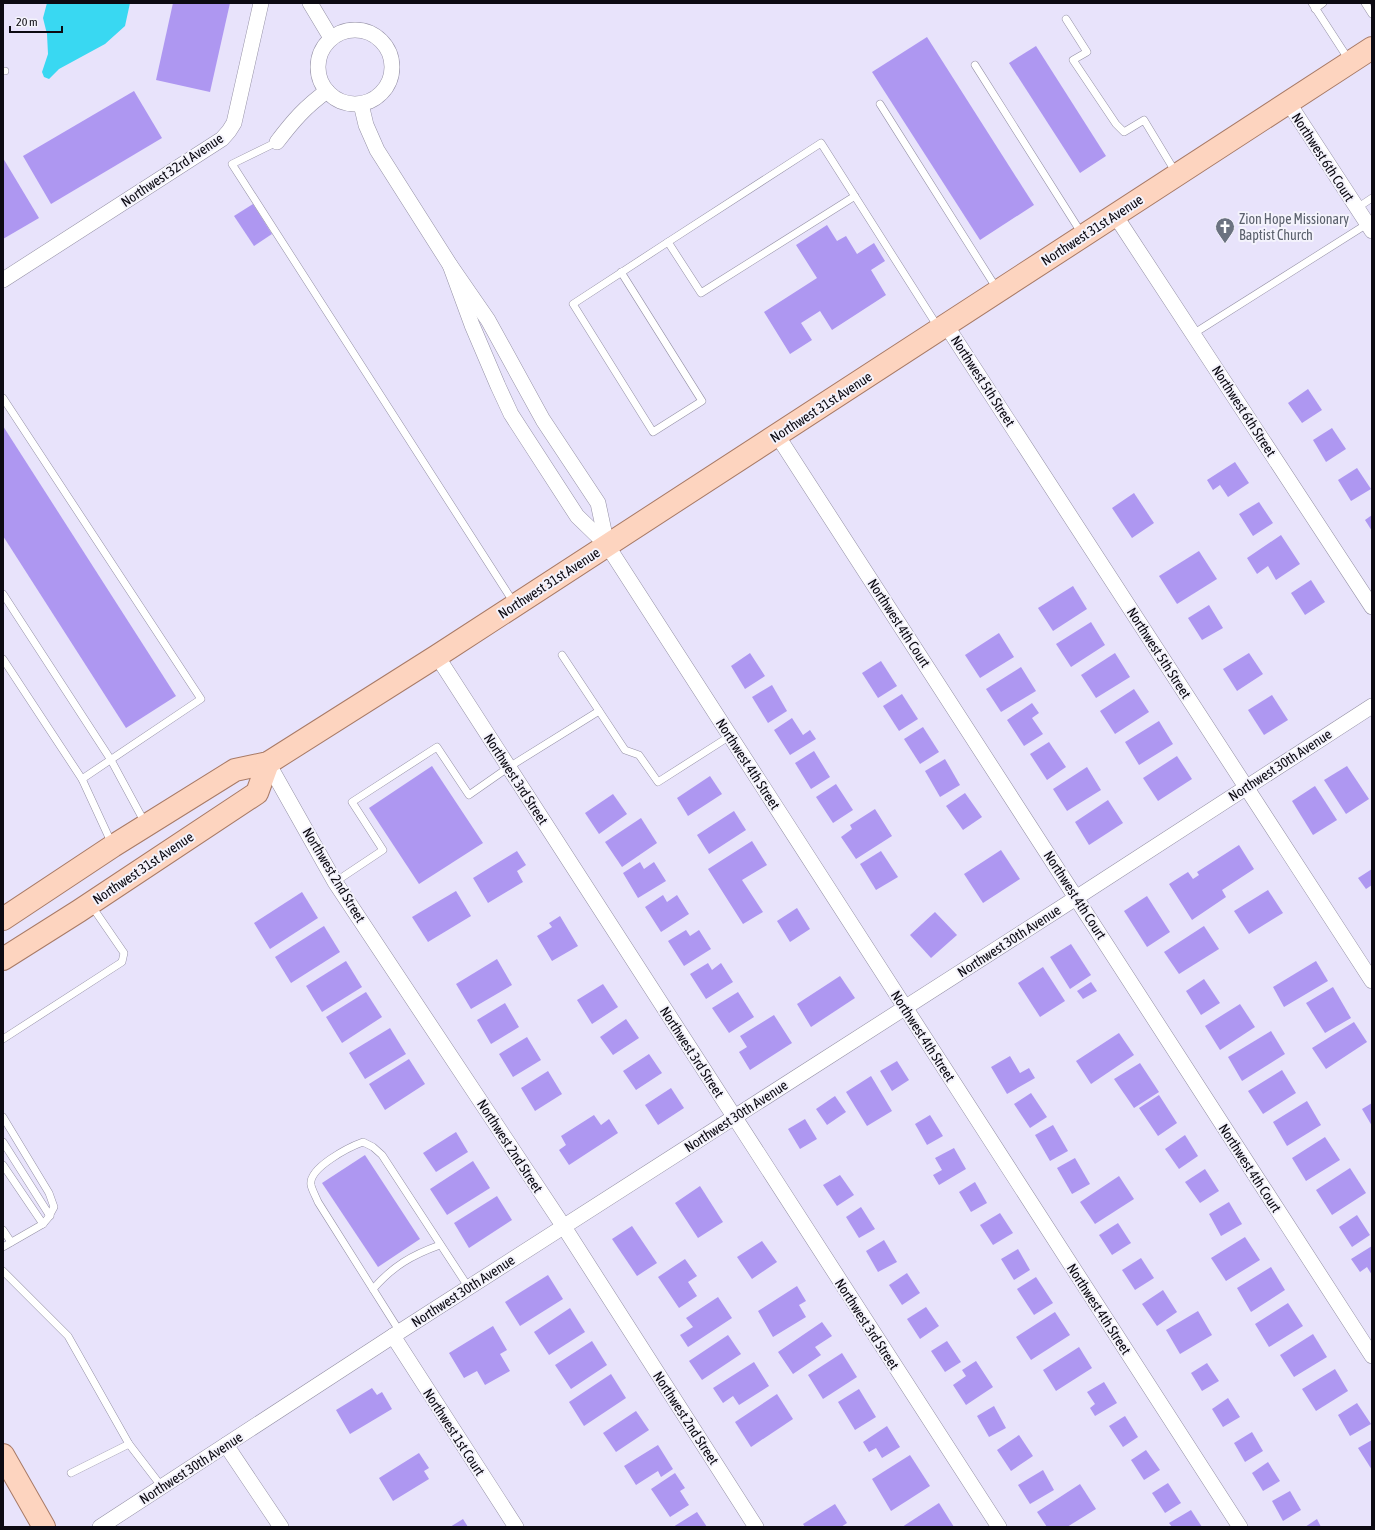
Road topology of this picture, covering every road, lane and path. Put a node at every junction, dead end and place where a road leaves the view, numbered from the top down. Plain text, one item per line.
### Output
1 (261, 3) edge
2 (310, 3) edge
3 (1324, 3) edge
4 (1365, 3) edge
5 (1313, 6) edge
6 (1372, 14) edge
7 (1066, 19) dead end
8 (331, 38) junction
9 (1372, 48) edge
10 (1350, 62) junction
11 (975, 65) dead end
12 (327, 91) junction
13 (1288, 102) junction
14 (361, 104) junction
15 (880, 104) dead end
16 (277, 142) joint
17 (1177, 175) junction
18 (854, 196) junction
19 (1372, 198) edge
20 (1357, 208) junction
21 (1115, 215) junction
22 (1370, 227) edge
23 (1084, 235) junction
24 (668, 242) junction
25 (450, 265) junction
26 (621, 272) junction
27 (3, 280) edge
28 (998, 291) junction
29 (943, 327) junction
30 (1193, 334) junction
31 (3, 398) edge
32 (776, 435) junction
33 (607, 546) junction
34 (3, 594) edge
35 (515, 605) junction
36 (1372, 607) edge
37 (562, 655) dead end
38 (437, 656) junction
39 (3, 659) edge
40 (1372, 706) edge
41 (599, 711) junction
42 (730, 736) junction
43 (111, 760) junction
44 (268, 763) junction
45 (509, 768) junction
46 (82, 779) junction
47 (1246, 786) junction
48 (146, 824) junction
49 (113, 846) junction
50 (336, 882) junction
51 (1076, 898) junction
52 (90, 903) junction
53 (3, 919) edge
54 (3, 959) edge
55 (1372, 981) edge
56 (905, 1008) junction
57 (3, 1039) edge
58 (3, 1117) edge
59 (734, 1117) junction
60 (3, 1142) edge
61 (3, 1165) edge
62 (50, 1216) junction
63 (42, 1224) junction
64 (564, 1227) junction
65 (3, 1230) edge
66 (11, 1242) junction
67 (440, 1245) junction
68 (3, 1247) edge
69 (3, 1272) edge
70 (468, 1288) junction
71 (373, 1289) junction
72 (397, 1334) junction
73 (1372, 1356) edge
74 (129, 1444) junction
75 (226, 1445) junction
76 (3, 1455) edge
77 (71, 1473) dead end
78 (162, 1487) junction
79 (44, 1527) edge
80 (100, 1527) edge
81 (281, 1527) edge
82 (516, 1527) edge
83 (756, 1527) edge
84 (999, 1527) edge
85 (1240, 1527) edge

1 - 27 street, Northwest 32rd Avenue
2 - 8 street
3 - 5 lane
4 - 6 lane
5 - 10 lane
7 - 17 lane
8 - 12 street
8 - 14 street
9 - 10 main road, Northwest 31st Avenue
10 - 13 main road, Northwest 31st Avenue
11 - 23 lane
12 - 14 street
12 - 16 street
13 - 17 main road, Northwest 31st Avenue
13 - 20 street, Northwest 6th Court
14 - 25 street
15 - 28 lane
16 - 35 lane
17 - 21 main road, Northwest 31st Avenue
18 - 24 lane
18 - 24 lane
18 - 29 lane
19 - 20 lane
20 - 22 street, Northwest 6th Court
21 - 23 main road, Northwest 31st Avenue
21 - 30 street, Northwest 6th Street
22 - 30 lane
23 - 28 main road, Northwest 31st Avenue
24 - 26 lane
25 - 33 street
25 - 33 street
26 - 26 lane
28 - 29 main road, Northwest 31st Avenue
29 - 32 main road, Northwest 31st Avenue
29 - 47 street, Northwest 5th Street
30 - 36 street, Northwest 6th Street
31 - 43 lane
32 - 33 main road, Northwest 31st Avenue
32 - 51 street, Northwest 4th Court
33 - 35 main road, Northwest 31st Avenue
33 - 42 street, Northwest 4th Street
34 - 43 lane
35 - 38 main road, Northwest 31st Avenue
37 - 41 lane
38 - 44 main road, Northwest 31st Avenue
38 - 45 street, Northwest 3rd Street
39 - 46 lane
40 - 47 street, Northwest 30th Avenue
41 - 42 lane
41 - 45 lane
42 - 56 street, Northwest 4th Street
43 - 46 lane
43 - 48 lane
44 - 48 main road, Northwest 31st Avenue
44 - 50 street, Northwest 2nd Street
44 - 52 main road, Northwest 31st Avenue
45 - 50 lane
45 - 59 street, Northwest 3rd Street
46 - 49 lane
47 - 51 street, Northwest 30th Avenue
47 - 55 street, Northwest 5th Street
48 - 49 main road, Northwest 31st Avenue
49 - 53 main road, Northwest 31st Avenue
50 - 64 street, Northwest 2nd Street
51 - 56 street, Northwest 30th Avenue
51 - 73 street, Northwest 4th Court
52 - 54 main road, Northwest 31st Avenue
52 - 57 lane
56 - 59 street, Northwest 30th Avenue
56 - 85 street, Northwest 4th Street
58 - 62 lane
59 - 64 street, Northwest 30th Avenue
59 - 84 street, Northwest 3rd Street
60 - 62 lane
61 - 63 lane
62 - 63 lane
63 - 66 lane
64 - 70 street, Northwest 30th Avenue
64 - 83 street, Northwest 2nd Street
65 - 66 lane
66 - 68 lane
67 - 70 lane
67 - 71 lane
67 - 71 lane
69 - 74 lane
70 - 72 street, Northwest 30th Avenue
71 - 72 lane
72 - 75 street, Northwest 30th Avenue
72 - 82 street, Northwest 1st Court
74 - 77 lane
74 - 78 lane
75 - 78 street, Northwest 30th Avenue
75 - 81 street
76 - 79 main road
78 - 80 street, Northwest 30th Avenue

